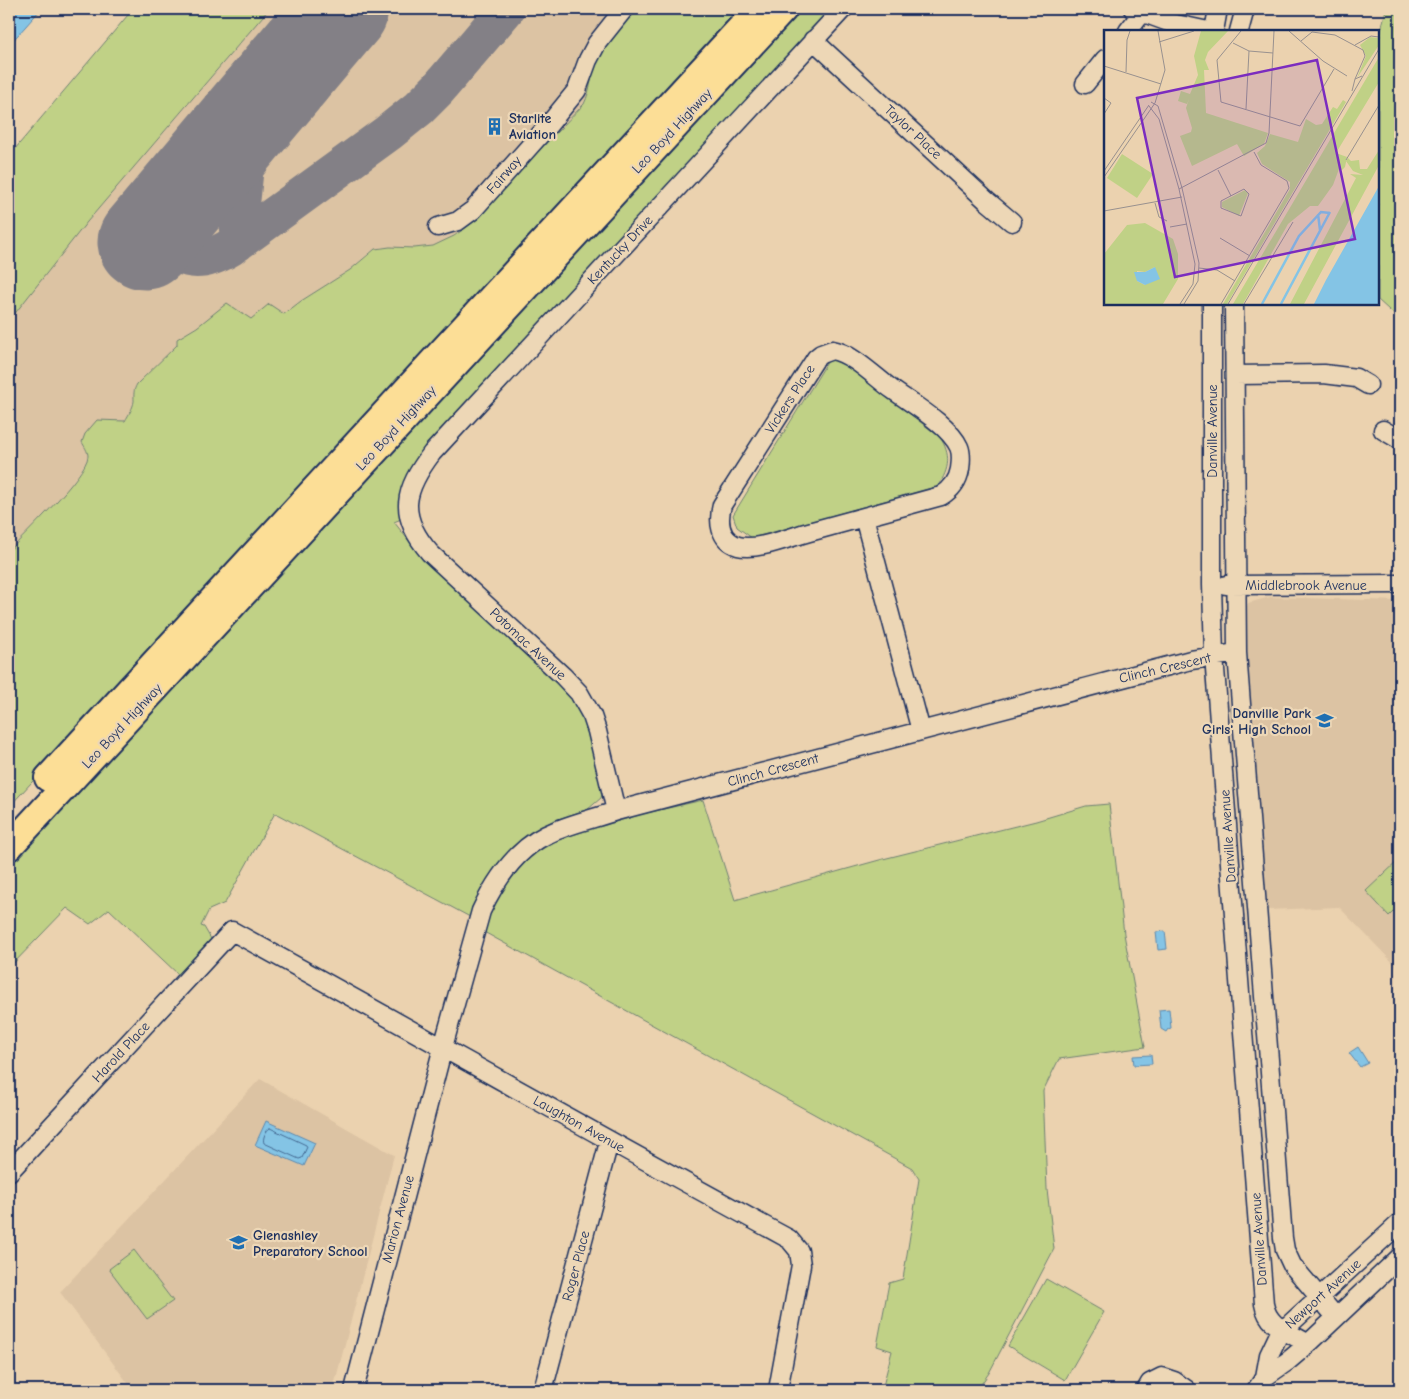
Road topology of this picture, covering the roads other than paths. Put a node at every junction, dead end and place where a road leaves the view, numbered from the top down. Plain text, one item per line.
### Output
1 (624, 9) edge
2 (758, 9) edge
3 (784, 9) edge
4 (843, 9) edge
5 (1218, 9) edge
6 (1245, 9) edge
7 (1138, 11) edge
8 (1128, 30) edge
9 (1204, 30) edge
10 (1214, 30) edge
11 (1239, 30) edge
12 (814, 40) junction
13 (1104, 60) edge
14 (1085, 84) dead end
15 (1012, 222) dead end
16 (438, 227) dead end
17 (1212, 305) edge
18 (1234, 305) edge
19 (1235, 376) junction
20 (1368, 385) dead end
21 (1383, 430) dead end
22 (1400, 440) edge
23 (408, 498) joint
24 (864, 517) junction
25 (1400, 584) edge
26 (1212, 585) junction
27 (1236, 585) junction
28 (1238, 653) junction
29 (1214, 656) junction
30 (921, 731) junction
31 (616, 811) junction
32 (9, 821) edge
33 (9, 848) edge
34 (232, 931) joint
35 (443, 1047) junction
36 (609, 1142) junction
37 (9, 1172) edge
38 (1400, 1223) edge
39 (1400, 1257) edge
40 (1319, 1297) junction
41 (1336, 1317) junction
42 (1283, 1330) junction
43 (1308, 1344) junction
44 (1261, 1384) edge
45 (354, 1390) edge
46 (543, 1390) edge
47 (778, 1390) edge
48 (1146, 1390) edge
49 (1187, 1390) edge

1 - 16 street, Fairway
2 - 32 highway, Leo Boyd Highway
3 - 33 highway, Leo Boyd Highway
4 - 12 street, Kentucky Drive
5 - 10 street
6 - 11 street
7 - 8 street
7 - 9 street
12 - 15 street, Taylor Place
12 - 23 street, Kentucky Drive
13 - 14 street
17 - 26 street, Danville Avenue
18 - 19 street, Danville Avenue
19 - 20 street
19 - 27 street, Danville Avenue
21 - 22 street
23 - 31 street, Potomac Avenue
24 - 24 street, Vickers Place
24 - 30 street
25 - 27 street, Middlebrook Avenue
26 - 27 street, Middlebrook Avenue
26 - 29 street, Danville Avenue
27 - 28 street, Danville Avenue
28 - 29 street, Clinch Crescent
28 - 40 street, Danville Avenue
29 - 30 street, Clinch Crescent
29 - 42 street, Danville Avenue
30 - 31 street, Clinch Crescent
31 - 35 street, Clinch Crescent
34 - 35 street, Laughton Avenue
34 - 37 street, Harold Place
35 - 36 street, Laughton Avenue
35 - 45 street, Marion Avenue
36 - 46 street, Roger Place
36 - 47 street, Laughton Avenue
38 - 40 street, Newport Avenue
39 - 41 street, Newport Avenue
40 - 41 street, Danville Avenue
40 - 42 street, Newport Avenue
41 - 43 street, Newport Avenue
42 - 43 street, Danville Avenue
42 - 44 street, Newport Avenue
43 - 44 street, Newport Avenue
48 - 49 street

